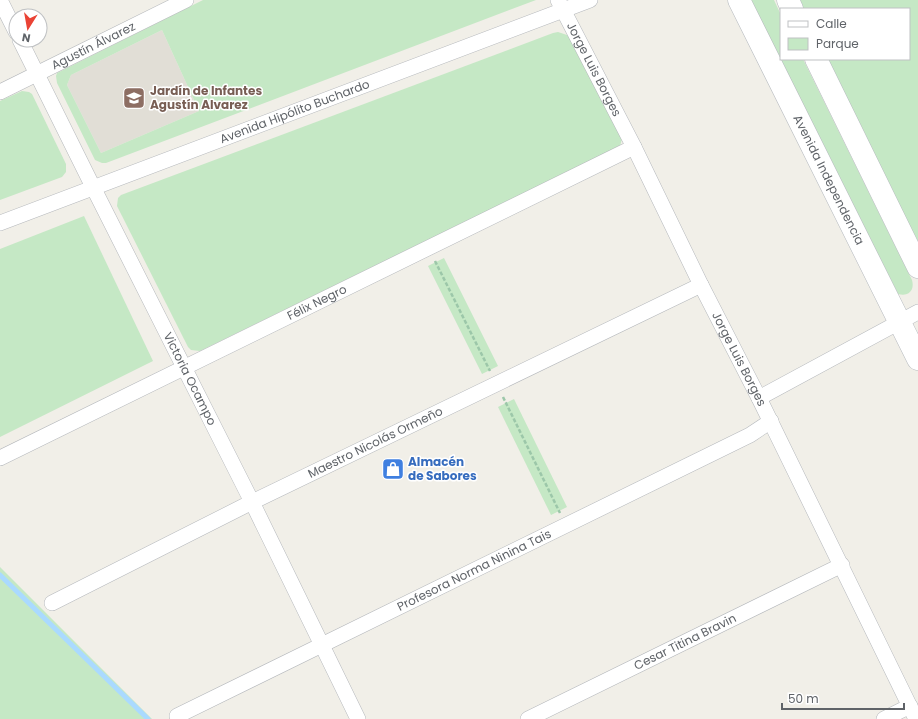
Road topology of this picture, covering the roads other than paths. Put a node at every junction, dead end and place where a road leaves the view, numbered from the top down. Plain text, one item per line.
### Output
1 (0, 0) edge
2 (186, 0) edge
3 (590, 0) edge
4 (739, 0) edge
5 (561, 5) edge
6 (8, 16) edge
7 (24, 48) edge
8 (816, 60) edge
9 (37, 74) junction
10 (0, 92) edge
11 (634, 147) junction
12 (93, 187) junction
13 (0, 223) edge
14 (918, 267) edge
15 (701, 285) junction
16 (909, 317) edge
17 (918, 359) edge
18 (184, 368) junction
19 (759, 398) junction
20 (771, 421) junction
21 (0, 458) edge
22 (252, 502) junction
23 (842, 565) junction
24 (52, 603) dead end
25 (321, 644) junction
26 (913, 713) edge
27 (177, 716) dead end
28 (358, 719) edge
29 (528, 719) edge
30 (884, 719) edge

1 - 6 street
2 - 9 street, Agustín Álvarez
3 - 5 street, Avenida Hipólito Buchardo
4 - 16 main road, Avenida Independencia
5 - 11 street, Jorge Luis Borges
5 - 12 street, Avenida Hipólito Buchardo
7 - 9 street, Victoria Ocampo
8 - 14 main road
9 - 10 street, Agustín Álvarez
9 - 12 street, Victoria Ocampo
11 - 15 street, Jorge Luis Borges
11 - 18 street, Félix Negro
12 - 13 street, Avenida Hipólito Buchardo
12 - 18 street, Victoria Ocampo
15 - 19 street, Jorge Luis Borges
15 - 22 street, Maestro Nicolás Ormeño
16 - 17 main road, Avenida Independencia
16 - 19 street
18 - 21 street, Félix Negro
18 - 22 street, Victoria Ocampo
19 - 20 street, Jorge Luis Borges
20 - 23 street, Jorge Luis Borges
20 - 25 street, Profesora Norma Ninina Tais
22 - 24 street, Maestro Nicolás Ormeño
22 - 25 street, Victoria Ocampo
23 - 26 street, Jorge Luis Borges
23 - 29 street, Cesar Titina Bravin
25 - 27 street, Profesora Norma Ninina Tais
25 - 28 street, Victoria Ocampo
26 - 30 street

